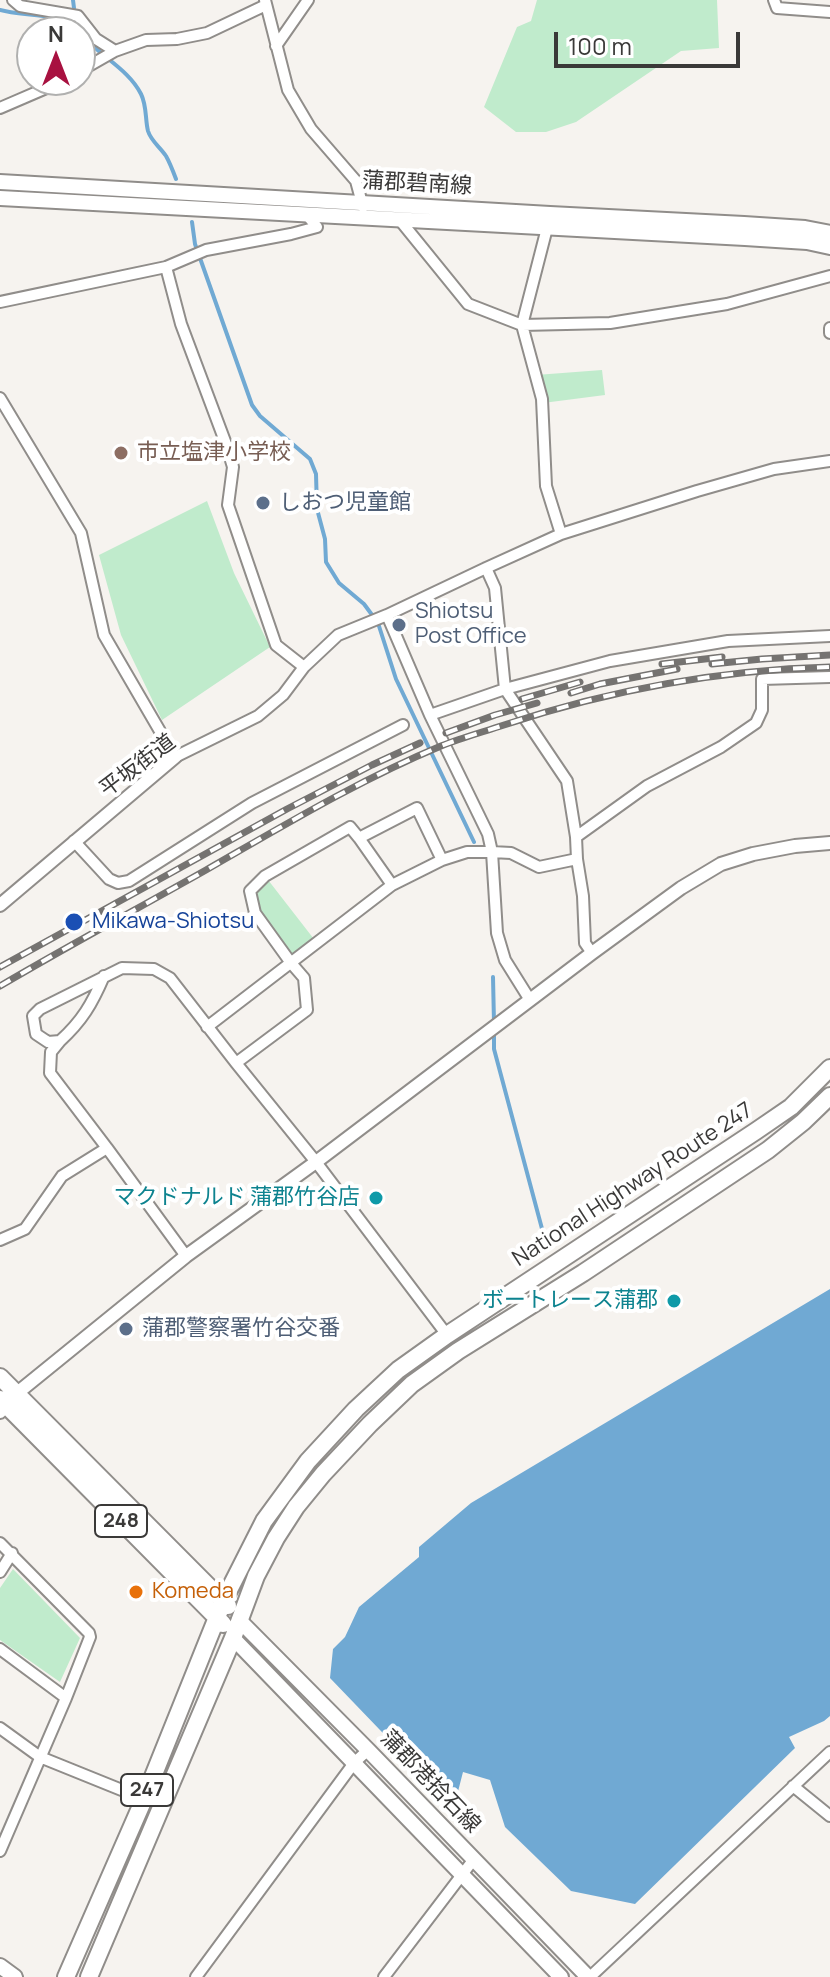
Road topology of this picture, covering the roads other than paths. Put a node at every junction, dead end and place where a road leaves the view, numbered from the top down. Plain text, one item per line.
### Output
1 (13, 0) edge
2 (308, 0) edge
3 (774, 0) edge
4 (265, 2) edge
5 (830, 12) edge
6 (276, 46) junction
7 (109, 55) junction
8 (96, 62) edge
9 (28, 96) edge
10 (0, 108) edge
11 (0, 182) edge
12 (0, 198) edge
13 (363, 210) junction
14 (306, 214) junction
15 (399, 219) junction
16 (547, 228) junction
17 (830, 233) edge
18 (830, 247) edge
19 (166, 267) junction
20 (830, 276) edge
21 (0, 302) edge
22 (522, 325) junction
23 (0, 398) edge
24 (830, 461) edge
25 (561, 534) junction
26 (486, 568) junction
27 (384, 616) junction
28 (830, 636) edge
29 (304, 667) junction
30 (830, 677) edge
31 (505, 689) junction
32 (430, 715) junction
33 (403, 725) dead end
34 (175, 757) junction
35 (576, 837) junction
36 (359, 838) junction
37 (74, 841) junction
38 (830, 843) edge
39 (492, 852) junction
40 (577, 859) junction
41 (442, 860) junction
42 (392, 885) junction
43 (0, 905) edge
44 (592, 953) junction
45 (291, 963) junction
46 (104, 976) junction
47 (530, 1000) junction
48 (207, 1027) junction
49 (60, 1041) junction
50 (236, 1063) junction
51 (830, 1068) edge
52 (830, 1096) edge
53 (107, 1148) junction
54 (316, 1162) junction
55 (0, 1240) edge
56 (186, 1256) junction
57 (447, 1335) junction
58 (0, 1377) edge
59 (6, 1403) edge
60 (0, 1543) edge
61 (12, 1553) junction
62 (0, 1572) edge
63 (224, 1600) junction
64 (218, 1618) junction
65 (239, 1620) junction
66 (233, 1638) junction
67 (0, 1649) edge
68 (66, 1698) junction
69 (0, 1728) edge
70 (368, 1750) junction
71 (830, 1752) edge
72 (40, 1757) junction
73 (354, 1763) junction
74 (793, 1786) junction
75 (144, 1799) junction
76 (830, 1816) edge
77 (1, 1847) edge
78 (474, 1859) junction
79 (461, 1876) junction
80 (0, 1966) edge
81 (15, 1977) edge
82 (66, 1977) edge
83 (89, 1977) edge
84 (196, 1977) edge
85 (384, 1977) edge
86 (561, 1977) edge
87 (589, 1977) edge

1 - 7 street
2 - 6 street
3 - 5 street
4 - 6 street
4 - 7 street
6 - 13 street
7 - 8 street
9 - 10 street
11 - 13 main road, 蒲郡碧南線
12 - 14 main road, 蒲郡碧南線
13 - 14 main road, 蒲郡碧南線
13 - 15 main road, 蒲郡碧南線
13 - 17 main road, 蒲郡碧南線
14 - 19 street
15 - 16 main road, 蒲郡碧南線
15 - 22 street
16 - 18 main road, 蒲郡碧南線
16 - 22 street
19 - 21 street
19 - 29 street
20 - 22 street
22 - 25 street
23 - 34 street
24 - 25 street, 平坂街道
25 - 26 street, 平坂街道
26 - 27 street, 平坂街道
26 - 31 street
27 - 29 street, 平坂街道
27 - 32 street
28 - 31 street
29 - 34 street, 平坂街道
30 - 35 street
31 - 32 street
31 - 35 street
32 - 39 street
33 - 37 street
34 - 37 street, 平坂街道
35 - 40 street
36 - 41 street
36 - 42 street
36 - 45 street
37 - 43 street, 平坂街道
38 - 44 street
39 - 40 street
39 - 41 street
39 - 47 street
40 - 44 street
41 - 42 street
42 - 45 street
44 - 47 street
45 - 48 street
45 - 50 street
46 - 48 street
46 - 49 street
46 - 49 street
47 - 54 street
48 - 50 street
49 - 53 street
50 - 54 street
51 - 57 highway, National Highway Route 247 / 247
52 - 65 highway, National Highway Route 247 / 247
53 - 55 street
53 - 56 street
54 - 56 street
54 - 57 street
56 - 59 street
57 - 63 highway, National Highway Route 247 / 247
58 - 59 highway, 248
59 - 63 highway, 248
59 - 64 highway, 248
60 - 61 street
61 - 62 street
61 - 68 street
63 - 64 highway, National Highway Route 247 / 247
63 - 65 highway, 248
64 - 66 highway, 248
64 - 75 highway, National Highway Route 247 / 247
65 - 66 highway, National Highway Route 247 / 247
65 - 70 main road, 蒲郡港拾石線
66 - 73 main road, 蒲郡港拾石線
66 - 83 highway, National Highway Route 247 / 247
67 - 68 street
68 - 72 street
69 - 72 street
70 - 73 street
70 - 78 main road, 蒲郡港拾石線
71 - 74 street
72 - 75 street
72 - 77 street
73 - 79 main road, 蒲郡港拾石線
73 - 84 street
74 - 76 street
74 - 87 street
75 - 82 highway, National Highway Route 247 / 247
78 - 79 street
78 - 87 main road, 蒲郡港拾石線
79 - 85 street
79 - 86 main road, 蒲郡港拾石線
80 - 81 main road

